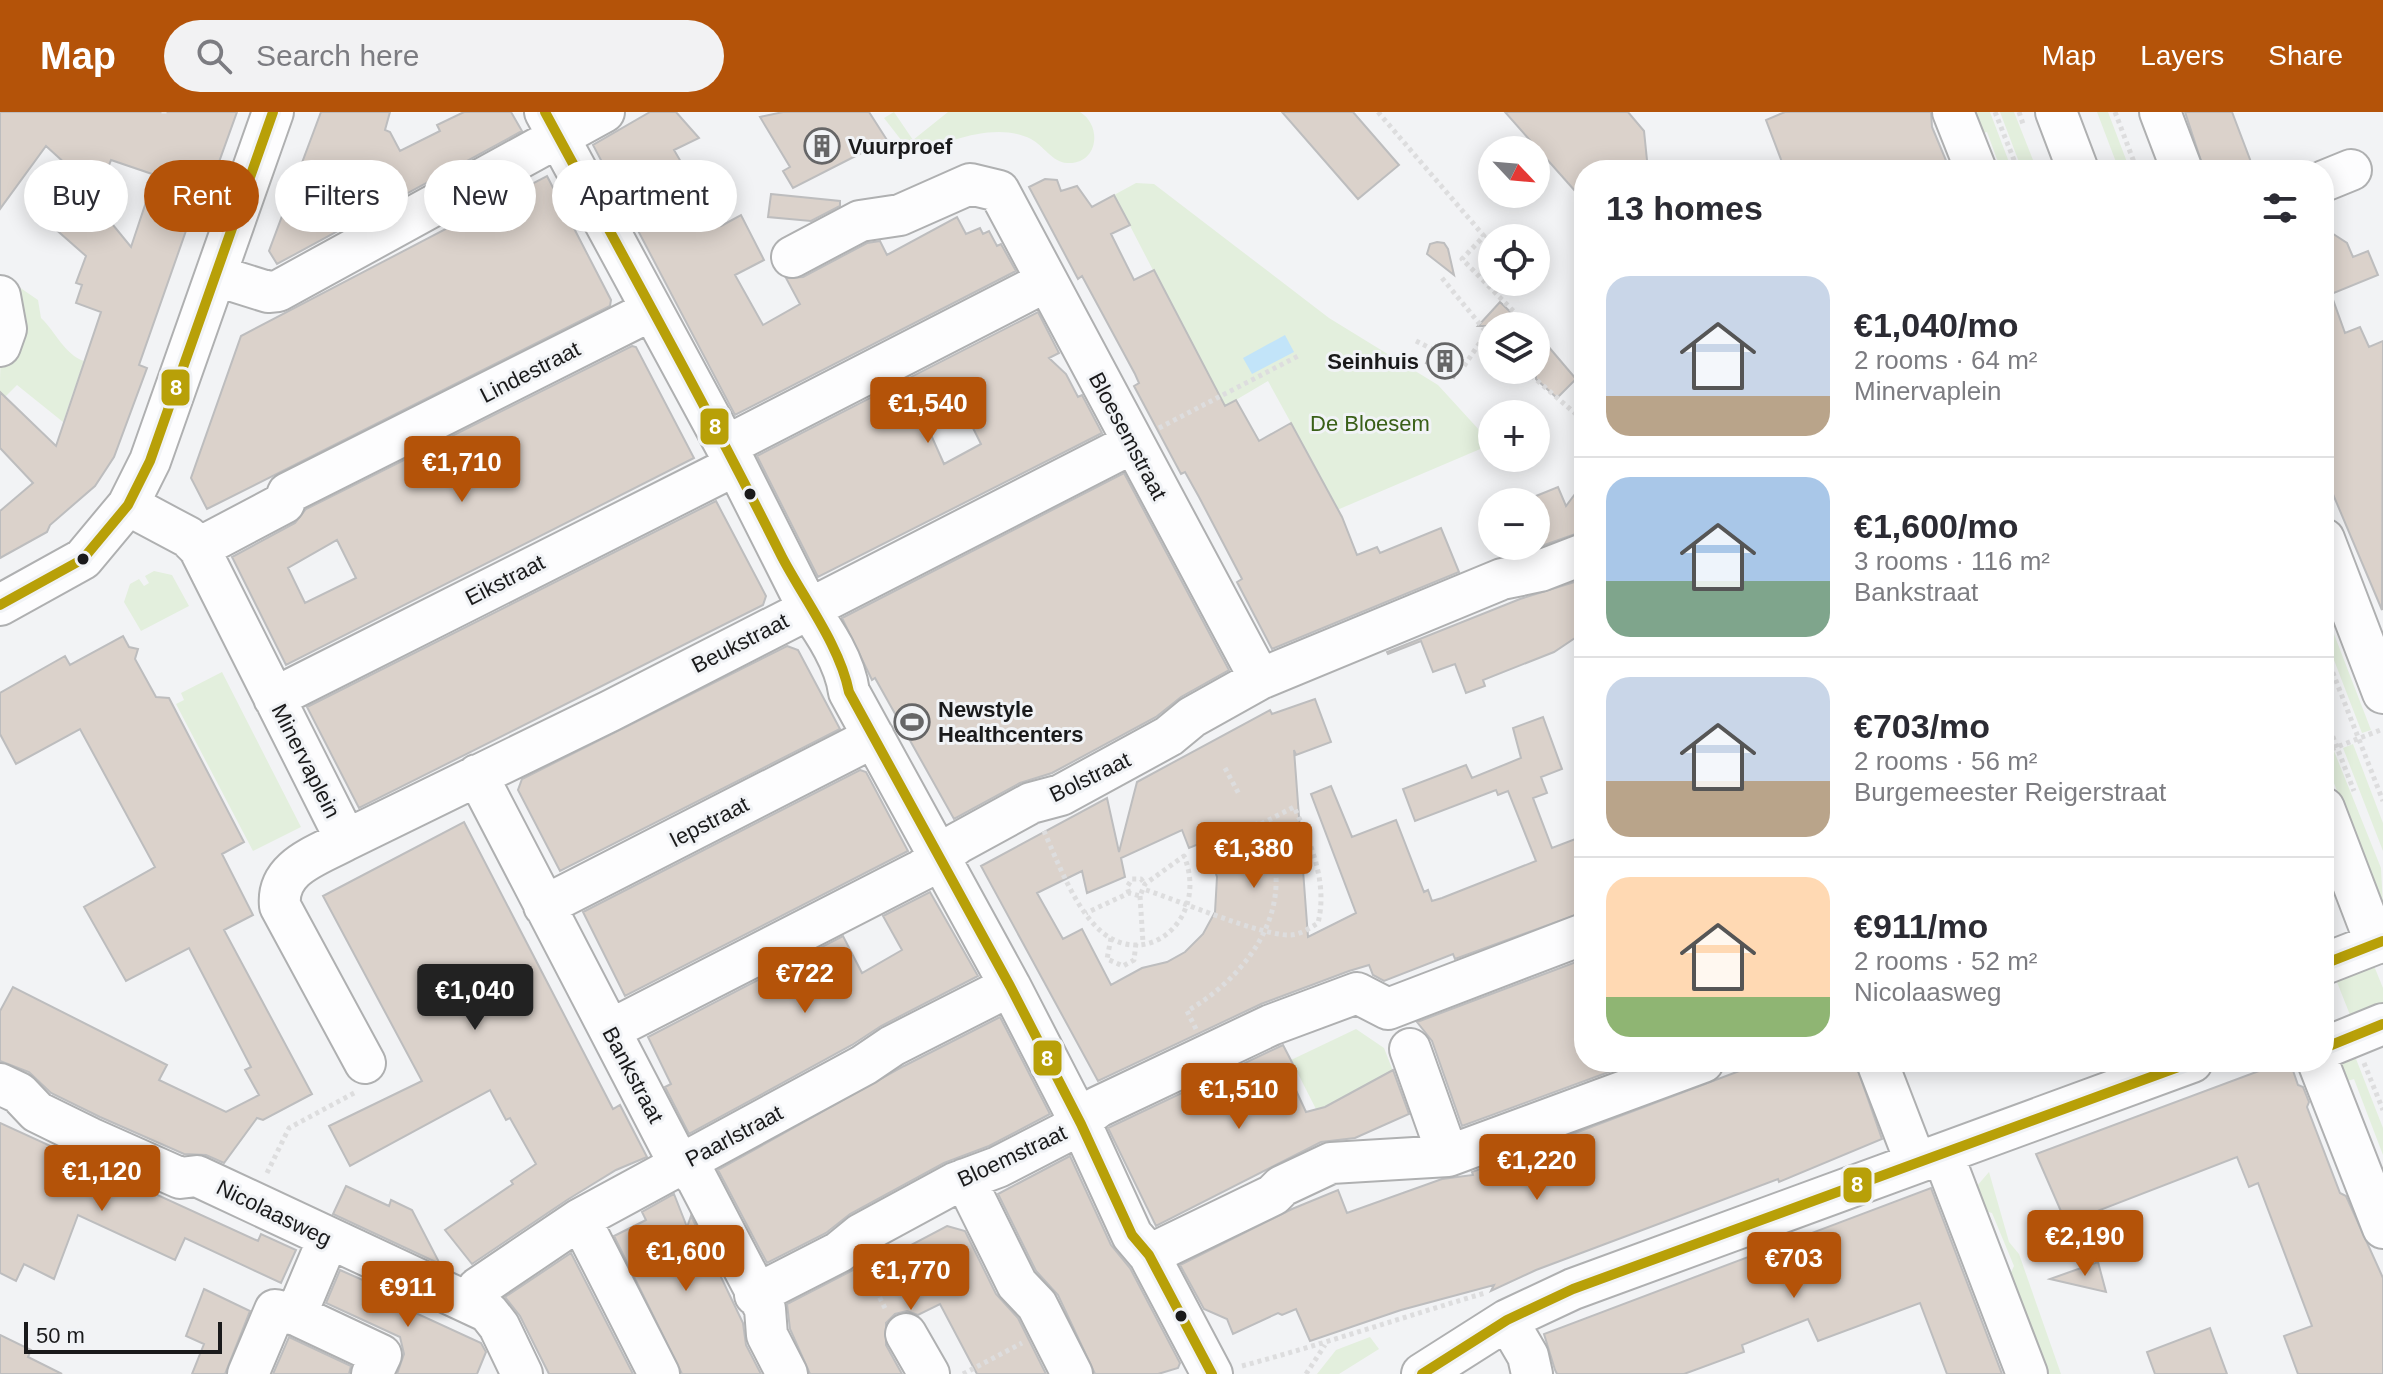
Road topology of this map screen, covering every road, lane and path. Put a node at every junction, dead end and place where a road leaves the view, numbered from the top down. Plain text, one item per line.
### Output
1 (273, 112) edge
2 (604, 112) edge
3 (1378, 112) edge
4 (1953, 112) edge
5 (1995, 112) edge
6 (2056, 112) edge
7 (2115, 112) edge
8 (2160, 112) edge
9 (553, 125) edge
10 (1972, 160) edge
11 (2014, 160) edge
12 (2074, 160) edge
13 (2133, 160) edge
14 (2178, 160) edge
15 (792, 257) dead end
16 (217, 276) junction
17 (1442, 278) dead end
18 (1047, 281) junction
19 (0, 296) edge
20 (652, 310) junction
21 (1514, 312) edge
22 (1478, 321) edge
23 (1416, 341) dead end
24 (1478, 345) edge
25 (0, 346) edge
26 (1434, 350) dead end
27 (1300, 355) dead end
28 (1464, 366) dead end
29 (1541, 384) edge
30 (1574, 412) edge
31 (1133, 443) junction
32 (731, 456) junction
33 (128, 505) junction
34 (199, 548) junction
35 (1574, 558) edge
36 (2334, 565) edge
37 (0, 605) edge
38 (808, 608) junction
39 (2334, 676) edge
40 (1260, 679) junction
41 (2383, 693) edge
42 (274, 698) junction
43 (2383, 729) edge
44 (874, 737) junction
45 (2358, 738) junction
46 (2334, 748) edge
47 (1225, 768) dead end
48 (477, 775) junction
49 (1240, 796) dead end
50 (1042, 800) junction
51 (2383, 801) edge
52 (2334, 832) edge
53 (346, 840) junction
54 (942, 859) junction
55 (1145, 887) junction
56 (1129, 893) junction
57 (1140, 896) junction
58 (1189, 904) junction
59 (544, 906) junction
60 (1086, 913) junction
61 (1264, 929) junction
62 (1111, 938) junction
63 (1574, 938) edge
64 (2380, 942) edge
65 (1140, 943) junction
66 (2334, 960) edge
67 (1010, 986) junction
68 (2383, 1024) edge
69 (610, 1030) junction
70 (2334, 1044) edge
71 (1410, 1049) dead end
72 (1209, 1054) junction
73 (365, 1063) joint
74 (2367, 1068) dead end
75 (1676, 1072) edge
76 (1882, 1072) edge
77 (2165, 1072) edge
78 (2322, 1072) edge
79 (0, 1084) edge
80 (2383, 1110) edge
81 (1081, 1124) junction
82 (1448, 1156) junction
83 (1929, 1159) junction
84 (682, 1163) junction
85 (965, 1179) junction
86 (251, 1201) junction
87 (580, 1219) junction
88 (2383, 1228) edge
89 (328, 1239) junction
90 (851, 1243) junction
91 (1149, 1255) junction
92 (755, 1295) junction
93 (1028, 1296) junction
94 (471, 1303) junction
95 (1501, 1306) junction
96 (296, 1315) junction
97 (906, 1334) joint
98 (1326, 1344) junction
99 (248, 1374) edge
100 (372, 1374) edge
101 (522, 1374) edge
102 (659, 1374) edge
103 (787, 1374) edge
104 (929, 1374) edge
105 (963, 1374) edge
106 (1072, 1374) edge
107 (1212, 1374) edge
108 (1306, 1374) edge
109 (1422, 1374) edge
110 (1532, 1374) edge
111 (2027, 1374) edge

1 - 16 street
2 - 9 street
3 - 21 path
4 - 10 street
5 - 11 path
6 - 12 street
7 - 13 path
8 - 14 street
9 - 16 street
9 - 20 street
15 - 18 street, Bloesemstraat
16 - 33 street
17 - 22 path
18 - 31 street, Bloesemstraat
18 - 32 street, Eikstraat
19 - 25 street
20 - 32 street
20 - 34 street, Lindestraat
23 - 26 path
24 - 28 path
27 - 31 path
29 - 30 path
31 - 38 street, Beukstraat
31 - 40 street, Bloesemstraat
32 - 38 street
32 - 42 street, Eikstraat
33 - 34 street, Minervaplein
33 - 37 street
34 - 42 street, Minervaplein
35 - 40 street, Bolstraat
36 - 41 street
38 - 44 street
38 - 48 street, Beukstraat
39 - 45 path
40 - 50 street, Bolstraat
42 - 53 street, Minervaplein
43 - 45 path
44 - 54 street
44 - 59 street, Iepstraat
45 - 46 path
45 - 51 path
47 - 49 path
48 - 53 street, Beukstraat
48 - 59 street, Bankstraat
50 - 54 street, Bolstraat
50 - 60 path
52 - 64 street
53 - 73 street, Minervaplein
54 - 67 street
54 - 69 street, Bolstraat
55 - 56 path
55 - 57 path
55 - 58 path
55 - 58 path
56 - 57 path
56 - 60 path
57 - 65 path
58 - 61 path
58 - 65 path
59 - 69 street, Bankstraat
60 - 62 path
61 - 61 path
61 - 72 path
62 - 65 path
62 - 65 path
63 - 72 street, Bloemstraat
64 - 66 street
67 - 81 street
67 - 84 street, Paarlstraat
68 - 70 street
69 - 84 street, Bankstraat
71 - 82 street
72 - 81 street, Bloemstraat
73 - 86 path
74 - 80 path
75 - 82 street
76 - 83 street
77 - 83 street
78 - 88 street
79 - 86 street, Nicolaasweg
81 - 85 street, Bloemstraat
81 - 91 street
82 - 91 street
83 - 95 street
83 - 111 street
84 - 87 street, Paarlstraat
84 - 92 street, Bankstraat
85 - 90 street, Bloemstraat
85 - 93 street
86 - 89 street, Nicolaasweg
87 - 94 street, Paarlstraat
87 - 102 street
89 - 94 street, Nicolaasweg
89 - 96 street
90 - 92 street, Bloemstraat
90 - 97 path
91 - 107 street
92 - 103 street, Bankstraat
93 - 105 path
93 - 106 street
94 - 101 street, Nicolaasweg
95 - 98 path
95 - 109 street
95 - 110 street
96 - 99 street
96 - 100 street
97 - 104 street
98 - 107 path
98 - 108 path

